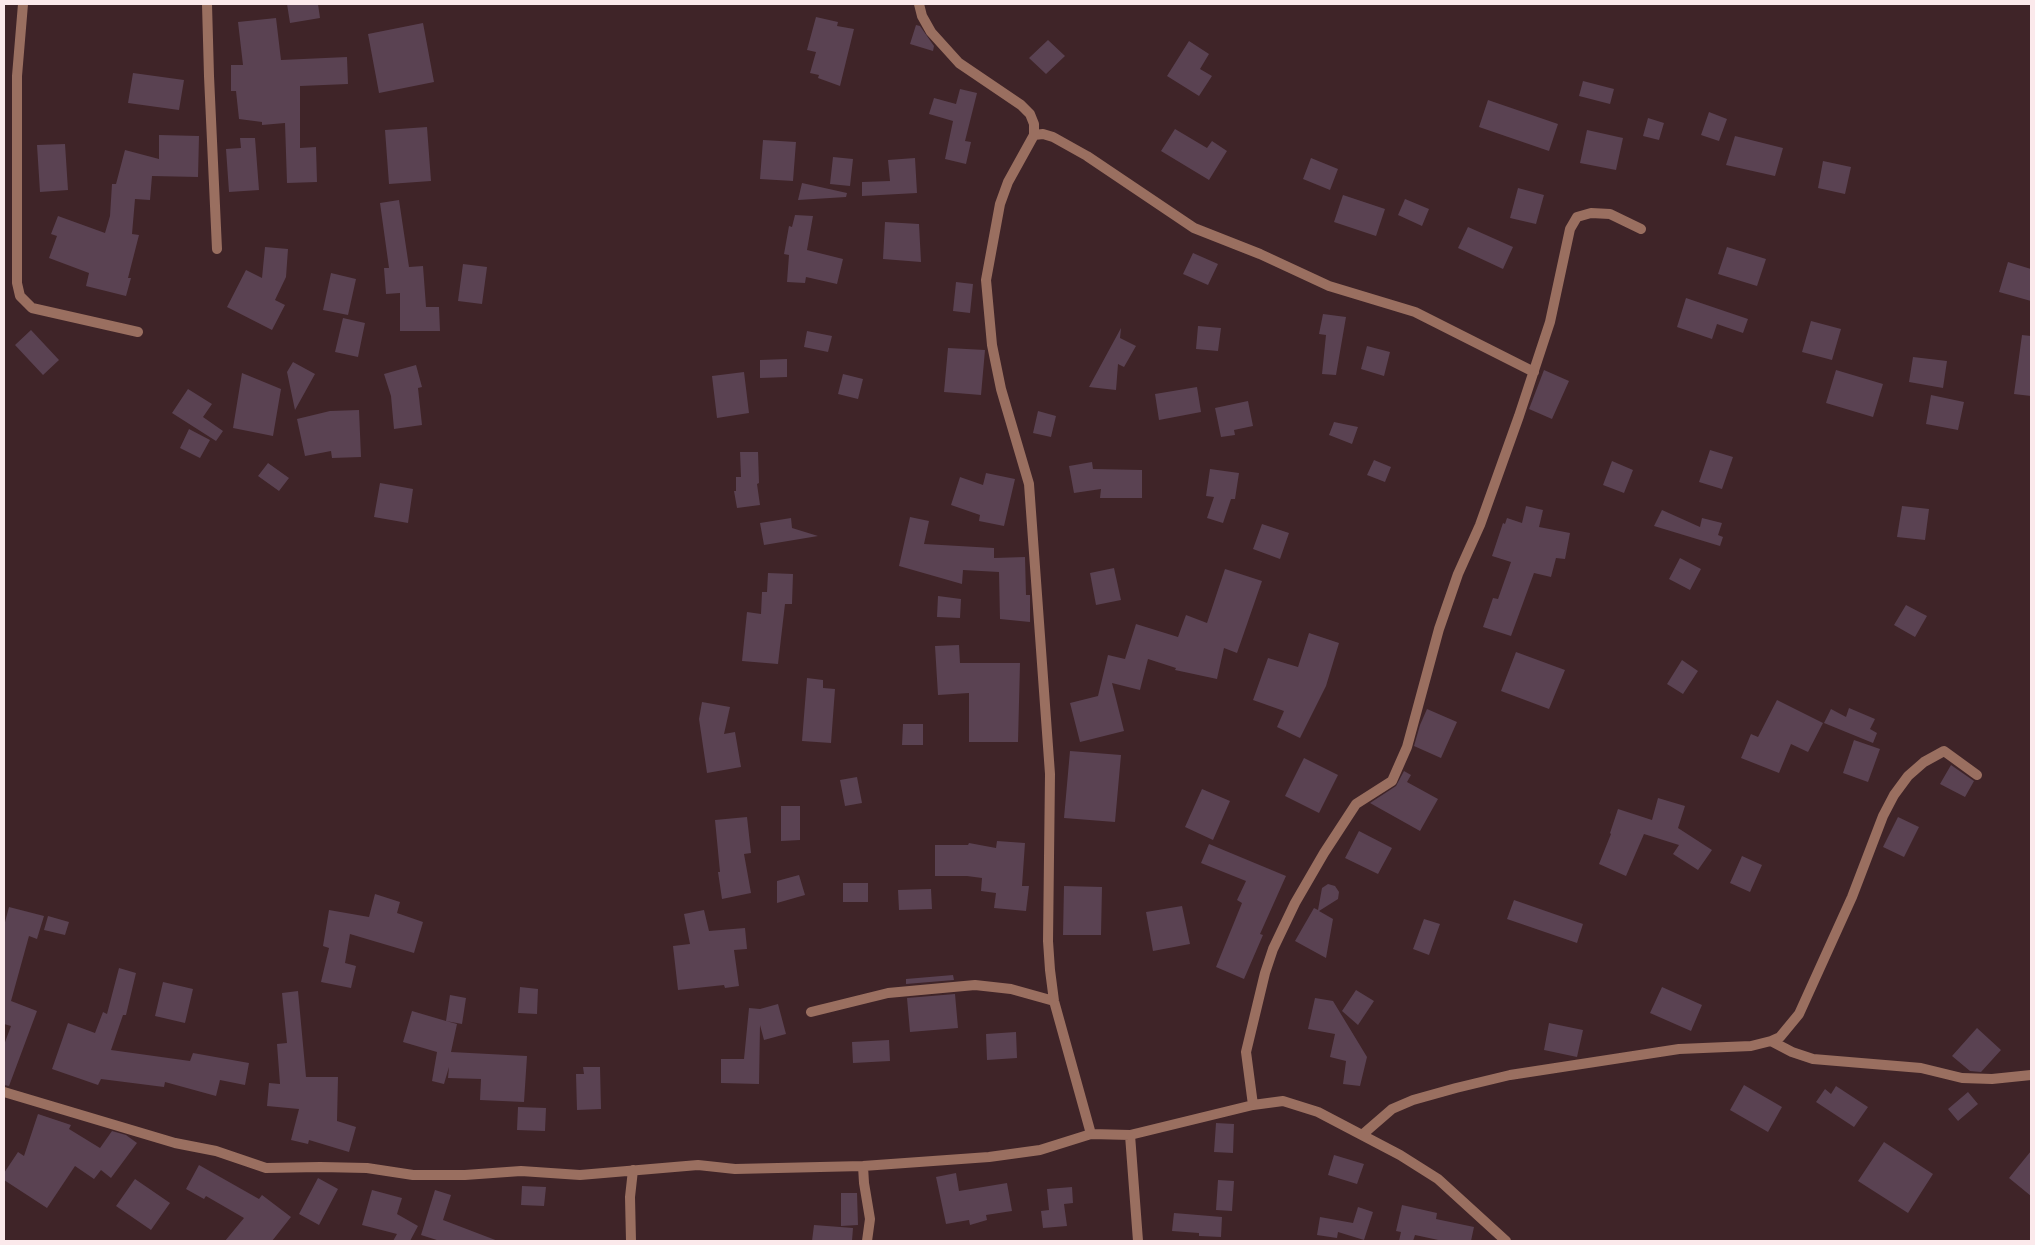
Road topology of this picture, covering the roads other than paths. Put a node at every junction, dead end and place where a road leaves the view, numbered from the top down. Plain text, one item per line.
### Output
1 (23, 4) edge
2 (207, 4) edge
3 (920, 4) edge
4 (1034, 135) junction
5 (1641, 229) dead end
6 (216, 249) dead end
7 (138, 332) dead end
8 (1534, 372) junction
9 (1977, 775) dead end
10 (1054, 1001) junction
11 (811, 1012) dead end
12 (1771, 1041) junction
13 (2031, 1075) edge
14 (4, 1092) edge
15 (1253, 1105) junction
16 (1091, 1134) junction
17 (1130, 1135) junction
18 (1362, 1135) junction
19 (863, 1166) junction
20 (633, 1170) junction
21 (631, 1241) edge
22 (867, 1241) edge
23 (1138, 1241) edge
24 (1506, 1241) edge

1 - 7 street
2 - 6 street
3 - 4 street
4 - 8 street
4 - 10 street
5 - 8 street
8 - 15 street
9 - 12 street
10 - 11 street
10 - 16 street
12 - 13 street
12 - 18 street
14 - 20 street
15 - 17 street
15 - 18 street
16 - 17 street
16 - 19 street
17 - 23 street
18 - 24 street
19 - 20 street
19 - 22 street
20 - 21 street

